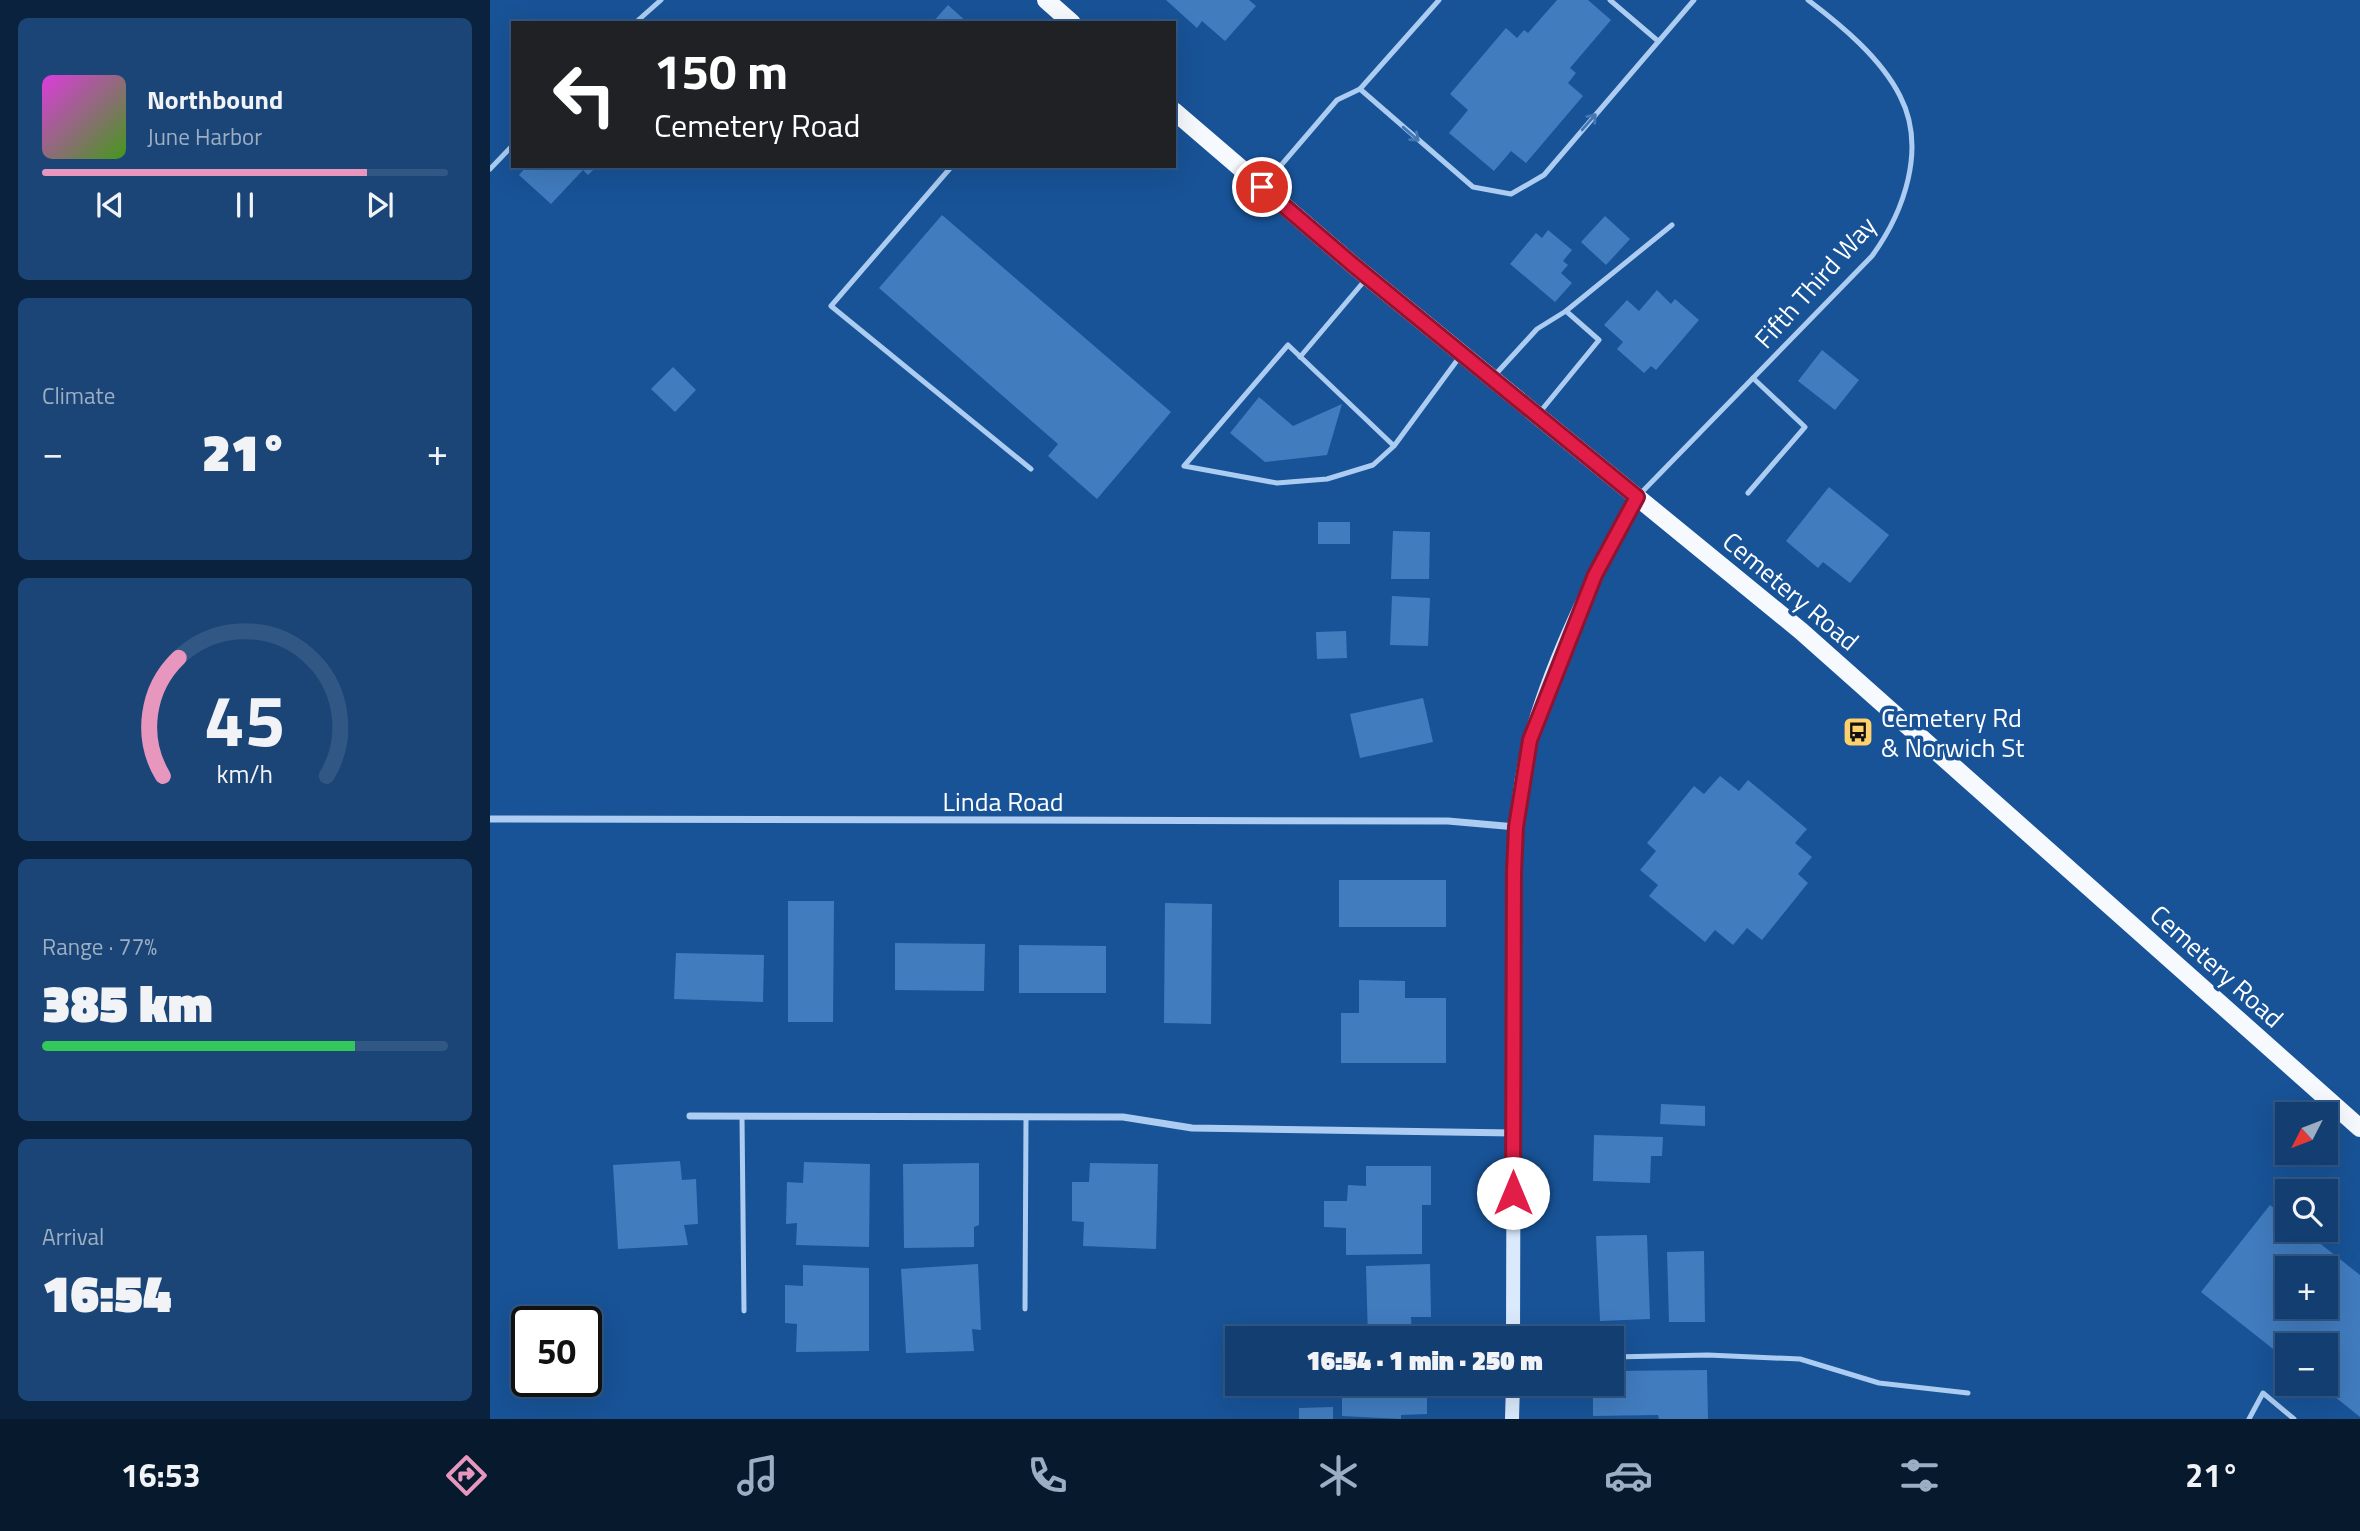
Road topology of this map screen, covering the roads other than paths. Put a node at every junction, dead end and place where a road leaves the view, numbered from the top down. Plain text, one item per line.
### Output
1 (661, 0) edge
2 (1439, 0) edge
3 (1610, 0) edge
4 (1694, 0) edge
5 (1808, 0) edge
6 (1051, 2) edge
7 (637, 21) edge
8 (1070, 21) edge
9 (1658, 41) junction
10 (1360, 89) junction
11 (1176, 113) edge
12 (511, 147) edge
13 (950, 168) edge
14 (490, 169) edge
15 (1262, 187) junction
16 (1672, 225) dead end
17 (1368, 277) junction
18 (1566, 311) junction
19 (1463, 353) junction
20 (1300, 357) junction
21 (1493, 377) junction
22 (1753, 378) junction
23 (1538, 415) junction
24 (1394, 446) junction
25 (1031, 469) dead end
26 (1748, 493) dead end
27 (1637, 497) junction
28 (490, 819) edge
29 (1516, 827) junction
30 (690, 1116) dead end
31 (742, 1117) junction
32 (1026, 1118) junction
33 (2360, 1128) edge
34 (1513, 1133) junction
35 (1025, 1309) dead end
36 (744, 1311) dead end
37 (1513, 1326) edge
38 (1624, 1357) edge
39 (1968, 1392) dead end
40 (1513, 1396) edge
41 (1512, 1419) edge
42 (2249, 1419) edge
43 (2294, 1419) edge

1 - 7 lane
2 - 10 lane
3 - 9 lane
4 - 9 lane
5 - 22 lane, Fifth Third Way
6 - 8 main road
10 -> 9 lane
10 - 15 lane
11 - 15 main road, Cemetery Road
12 - 14 lane
13 - 25 lane
15 - 17 main road, Cemetery Road
16 - 18 lane
17 - 19 main road, Cemetery Road
17 - 20 lane
18 - 21 lane
18 - 23 lane
19 - 21 main road, Cemetery Road
19 - 24 lane
20 - 24 lane
20 - 24 lane
21 - 23 main road, Cemetery Road
22 - 26 lane
22 - 27 lane, Fifth Third Way
23 - 27 main road, Cemetery Road
27 - 29 main road
27 - 33 main road, Cemetery Road
28 - 29 street, Linda Road
29 - 34 main road
30 - 31 street
31 - 32 street
31 - 36 lane
32 - 34 street
32 - 35 lane
34 - 37 main road
38 - 39 lane
40 - 41 main road
42 - 43 lane

